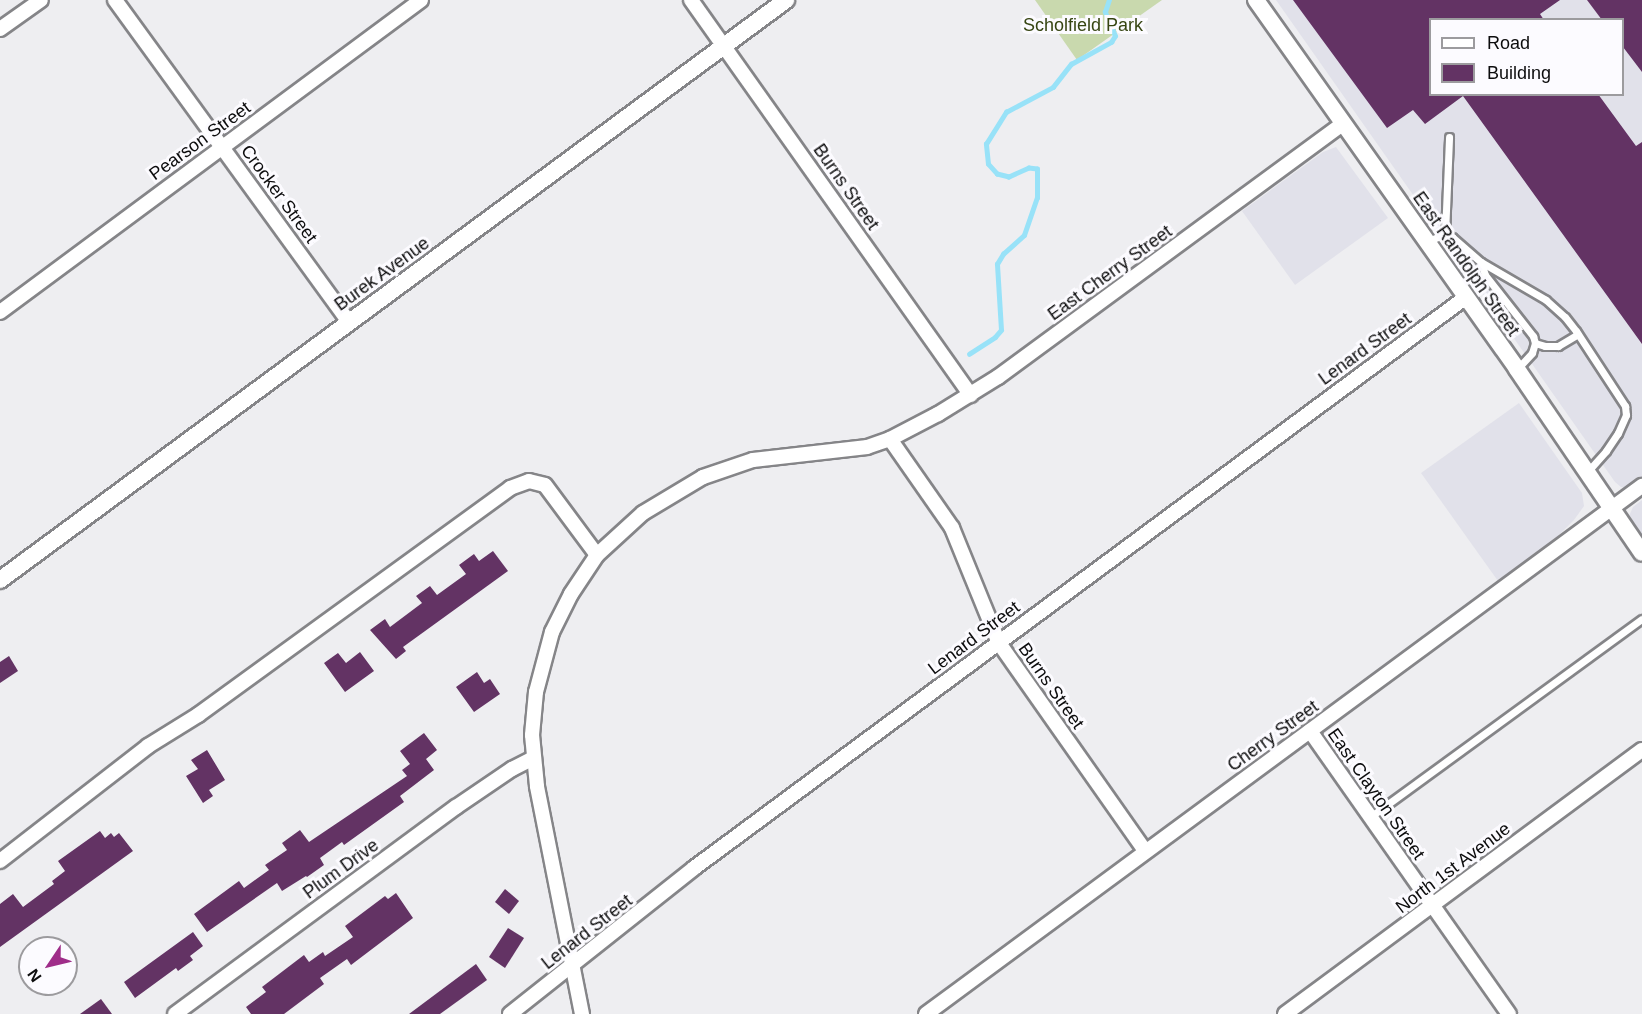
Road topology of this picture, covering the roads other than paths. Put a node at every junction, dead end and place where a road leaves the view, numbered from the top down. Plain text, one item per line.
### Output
1 (41, 0) edge
2 (115, 0) edge
3 (421, 0) edge
4 (691, 0) edge
5 (786, 0) edge
6 (1256, 0) edge
7 (0, 29) edge
8 (724, 46) junction
9 (1343, 124) junction
10 (1449, 137) dead end
11 (222, 147) junction
12 (1445, 234) junction
13 (1426, 242) junction
14 (1480, 262) junction
15 (1465, 298) junction
16 (0, 312) edge
17 (350, 322) junction
18 (1578, 334) junction
19 (1535, 343) junction
20 (1517, 369) junction
21 (971, 395) junction
22 (890, 439) junction
23 (1587, 471) junction
24 (1642, 486) edge
25 (1611, 509) junction
26 (1642, 553) edge
27 (597, 555) junction
28 (0, 580) edge
29 (1642, 619) edge
30 (999, 643) junction
31 (1310, 731) junction
32 (1642, 750) edge
33 (532, 759) junction
34 (1370, 816) junction
35 (1145, 851) junction
36 (0, 861) edge
37 (1432, 906) junction
38 (573, 967) junction
39 (175, 1014) edge
40 (510, 1014) edge
41 (582, 1014) edge
42 (926, 1014) edge
43 (1285, 1014) edge
44 (1509, 1014) edge

1 - 7 street
2 - 11 street, Crocker Street
3 - 11 street, Pearson Street
4 - 8 street, Burns Street
5 - 8 street, Burek Avenue
6 - 9 street, East Randolph Street
8 - 17 street, Burek Avenue
8 - 21 street, Burns Street
9 - 13 street, East Randolph Street
9 - 21 street, East Cherry Street
10 - 12 lane
11 - 16 street, Pearson Street
11 - 17 street, Crocker Street
12 - 13 lane
12 - 14 lane
13 - 15 street, East Randolph Street
14 - 18 lane
14 - 19 lane
15 - 20 street, East Randolph Street
15 - 30 street, Lenard Street
17 - 28 street, Burek Avenue
18 - 19 lane
18 - 23 lane
19 - 20 lane
20 - 23 street, East Randolph Street
21 - 22 street, East Cherry Street
22 - 27 street, East Cherry Street
22 - 30 street, Burns Street
23 - 25 street, East Randolph Street
24 - 25 street, Cherry Street
25 - 26 street, East Randolph Street
25 - 31 street, Cherry Street
27 - 33 street, East Cherry Street
27 - 36 street
29 - 34 lane
30 - 35 street, Burns Street
30 - 38 street, Lenard Street
31 - 34 street, East Clayton Street
31 - 35 street, Cherry Street
32 - 37 street, North 1st Avenue
33 - 38 street, East Cherry Street
33 - 39 street, Plum Drive
34 - 37 street, East Clayton Street
35 - 42 street, Cherry Street
37 - 43 street, North 1st Avenue
37 - 44 street, East Clayton Street
38 - 40 street, Lenard Street
38 - 41 street, East Cherry Street

